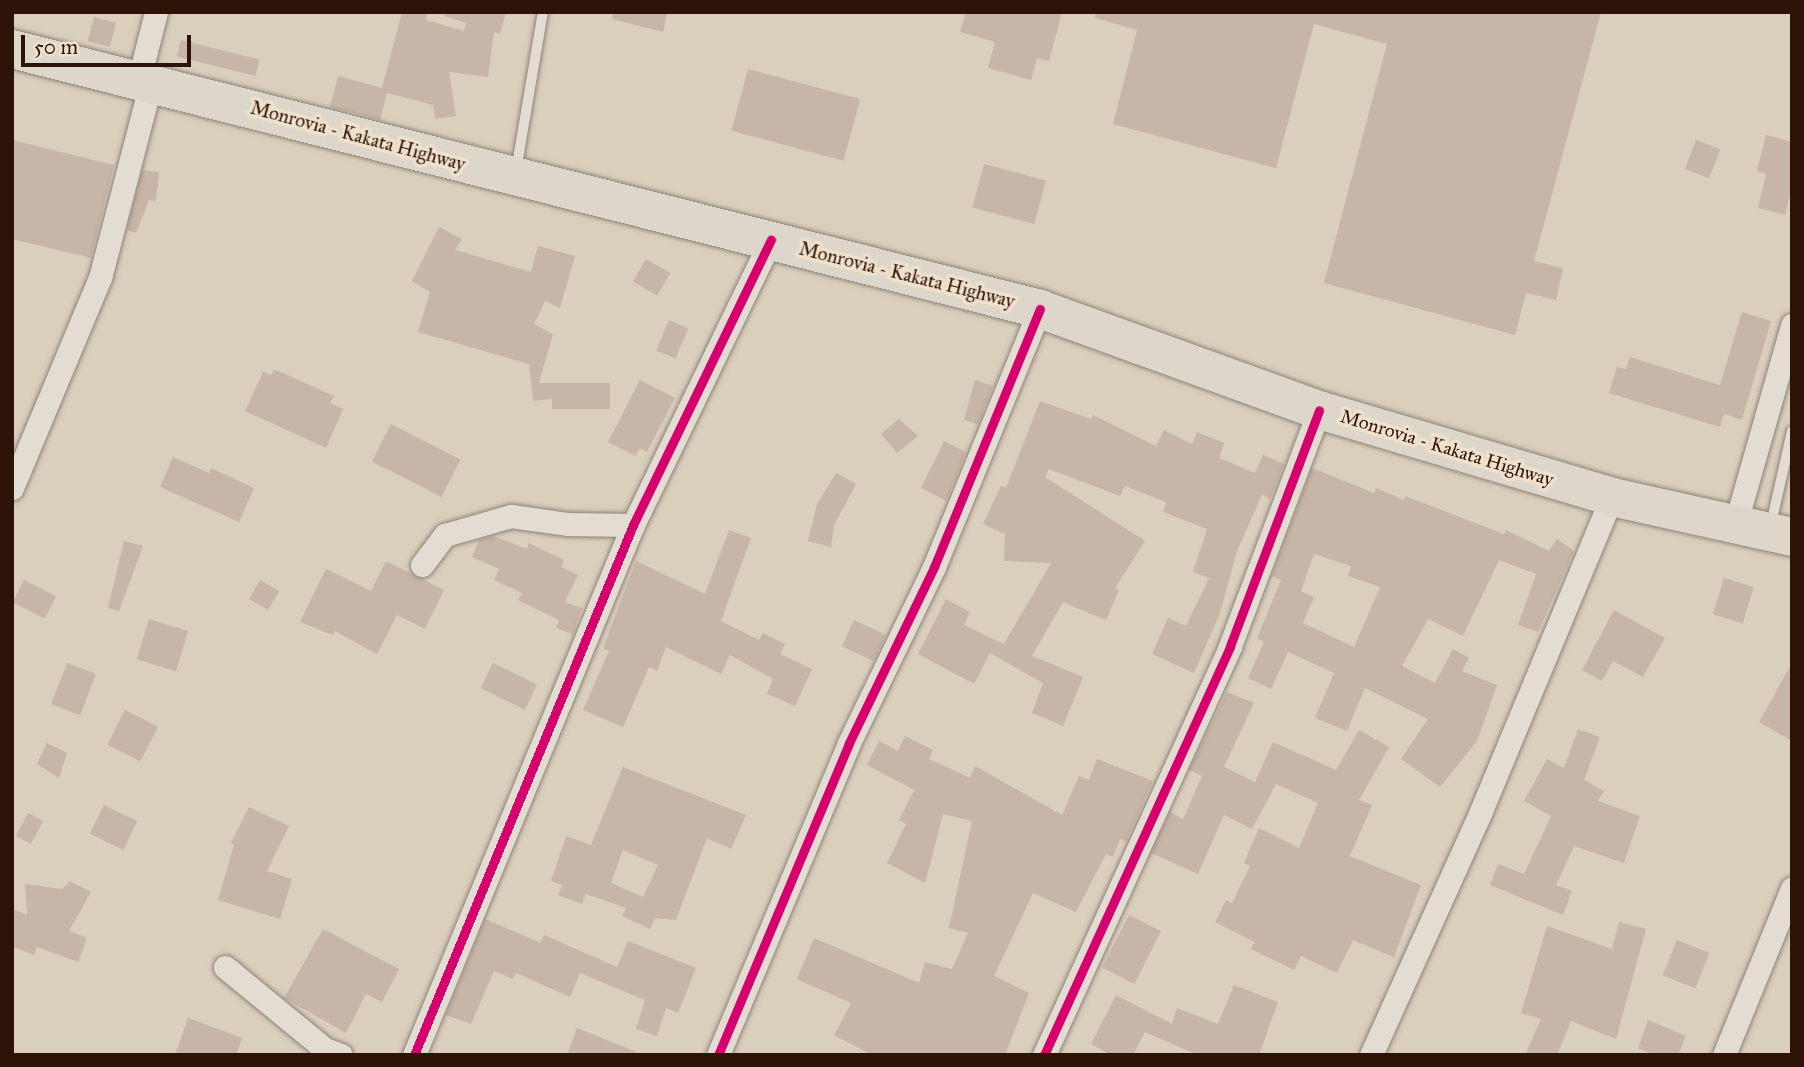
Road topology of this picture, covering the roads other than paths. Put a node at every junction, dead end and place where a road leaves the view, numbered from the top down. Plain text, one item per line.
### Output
1 (156, 12) edge
2 (543, 12) edge
3 (12, 49) edge
4 (151, 82) junction
5 (515, 178) junction
6 (771, 240) junction
7 (1040, 309) junction
8 (1792, 325) edge
9 (1319, 410) junction
10 (1792, 431) edge
11 (12, 488) edge
12 (1612, 496) junction
13 (633, 525) junction
14 (1766, 530) edge
15 (422, 565) dead end
16 (1792, 888) edge
17 (225, 967) dead end
18 (341, 1055) edge
19 (414, 1055) edge
20 (718, 1055) edge
21 (1044, 1055) edge
22 (1371, 1055) edge
23 (1724, 1055) edge

1 - 4 street
2 - 5 lane
3 - 4 highway, Monrovia - Kakata Highway
4 - 5 highway, Monrovia - Kakata Highway
4 - 11 street
5 - 6 highway, Monrovia - Kakata Highway
6 - 7 highway, Monrovia - Kakata Highway
6 - 13 street
7 - 9 highway, Monrovia - Kakata Highway
7 - 20 street
8 - 14 street
9 - 12 highway, Monrovia - Kakata Highway
9 - 21 street
10 - 14 lane
12 - 14 highway, Monrovia - Kakata Highway
12 - 22 street
13 - 15 street
13 - 19 street
16 - 23 street
17 - 18 street

